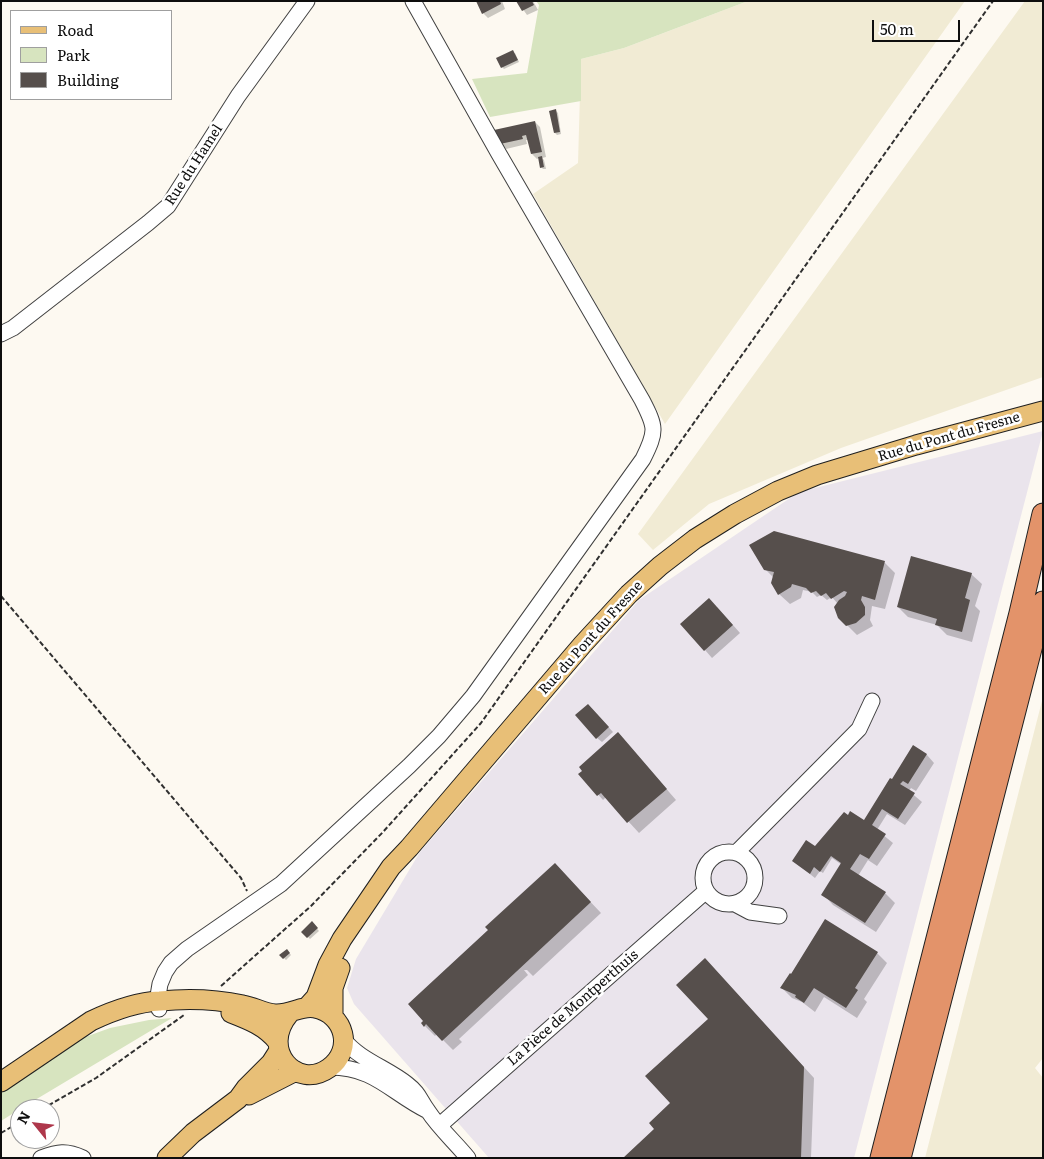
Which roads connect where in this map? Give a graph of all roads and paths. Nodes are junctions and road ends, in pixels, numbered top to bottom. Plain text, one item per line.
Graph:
1 (307, 1) edge
2 (414, 1) edge
3 (1, 334) edge
4 (1043, 411) edge
5 (1043, 514) edge
6 (1, 596) edge
7 (1043, 602) edge
8 (872, 700) dead end
9 (409, 848) junction
10 (736, 853) junction
11 (706, 891) junction
12 (254, 904) junction
13 (735, 904) junction
14 (779, 916) dead end
15 (158, 1005) junction
16 (307, 1007) junction
17 (289, 1014) junction
18 (333, 1016) junction
19 (175, 1021) dead end
20 (344, 1040) junction
21 (278, 1046) junction
22 (330, 1067) junction
23 (296, 1071) junction
24 (1, 1082) edge
25 (59, 1099) edge
26 (238, 1099) junction
27 (428, 1111) junction
28 (440, 1124) junction
29 (41, 1158) edge
30 (83, 1158) edge
31 (167, 1158) edge
32 (468, 1158) edge
33 (882, 1158) edge
34 (900, 1158) edge

1 - 3 street, Rue du Hamel
2 - 12 street
4 - 9 main road, Rue du Pont du Fresne
5 - 33 highway
6 - 12 path
7 - 34 highway
8 - 10 street
9 - 16 main road, Rue du Pont du Fresne
9 - 18 main road, Rue du Pont du Fresne
10 - 11 street
10 - 13 street
11 - 13 street
11 - 28 street, La Pièce de Montperthuis
12 - 15 street
13 - 14 street
15 - 17 main road
15 - 21 main road
15 - 24 main road
16 - 17 main road
16 - 18 main road
17 - 21 main road
18 - 20 main road
19 - 25 path
20 - 22 main road
20 - 27 street
21 - 23 main road
21 - 26 main road
22 - 23 main road
22 - 27 street
23 - 26 main road
26 - 31 main road
27 - 28 street
28 - 32 street
29 - 30 street

